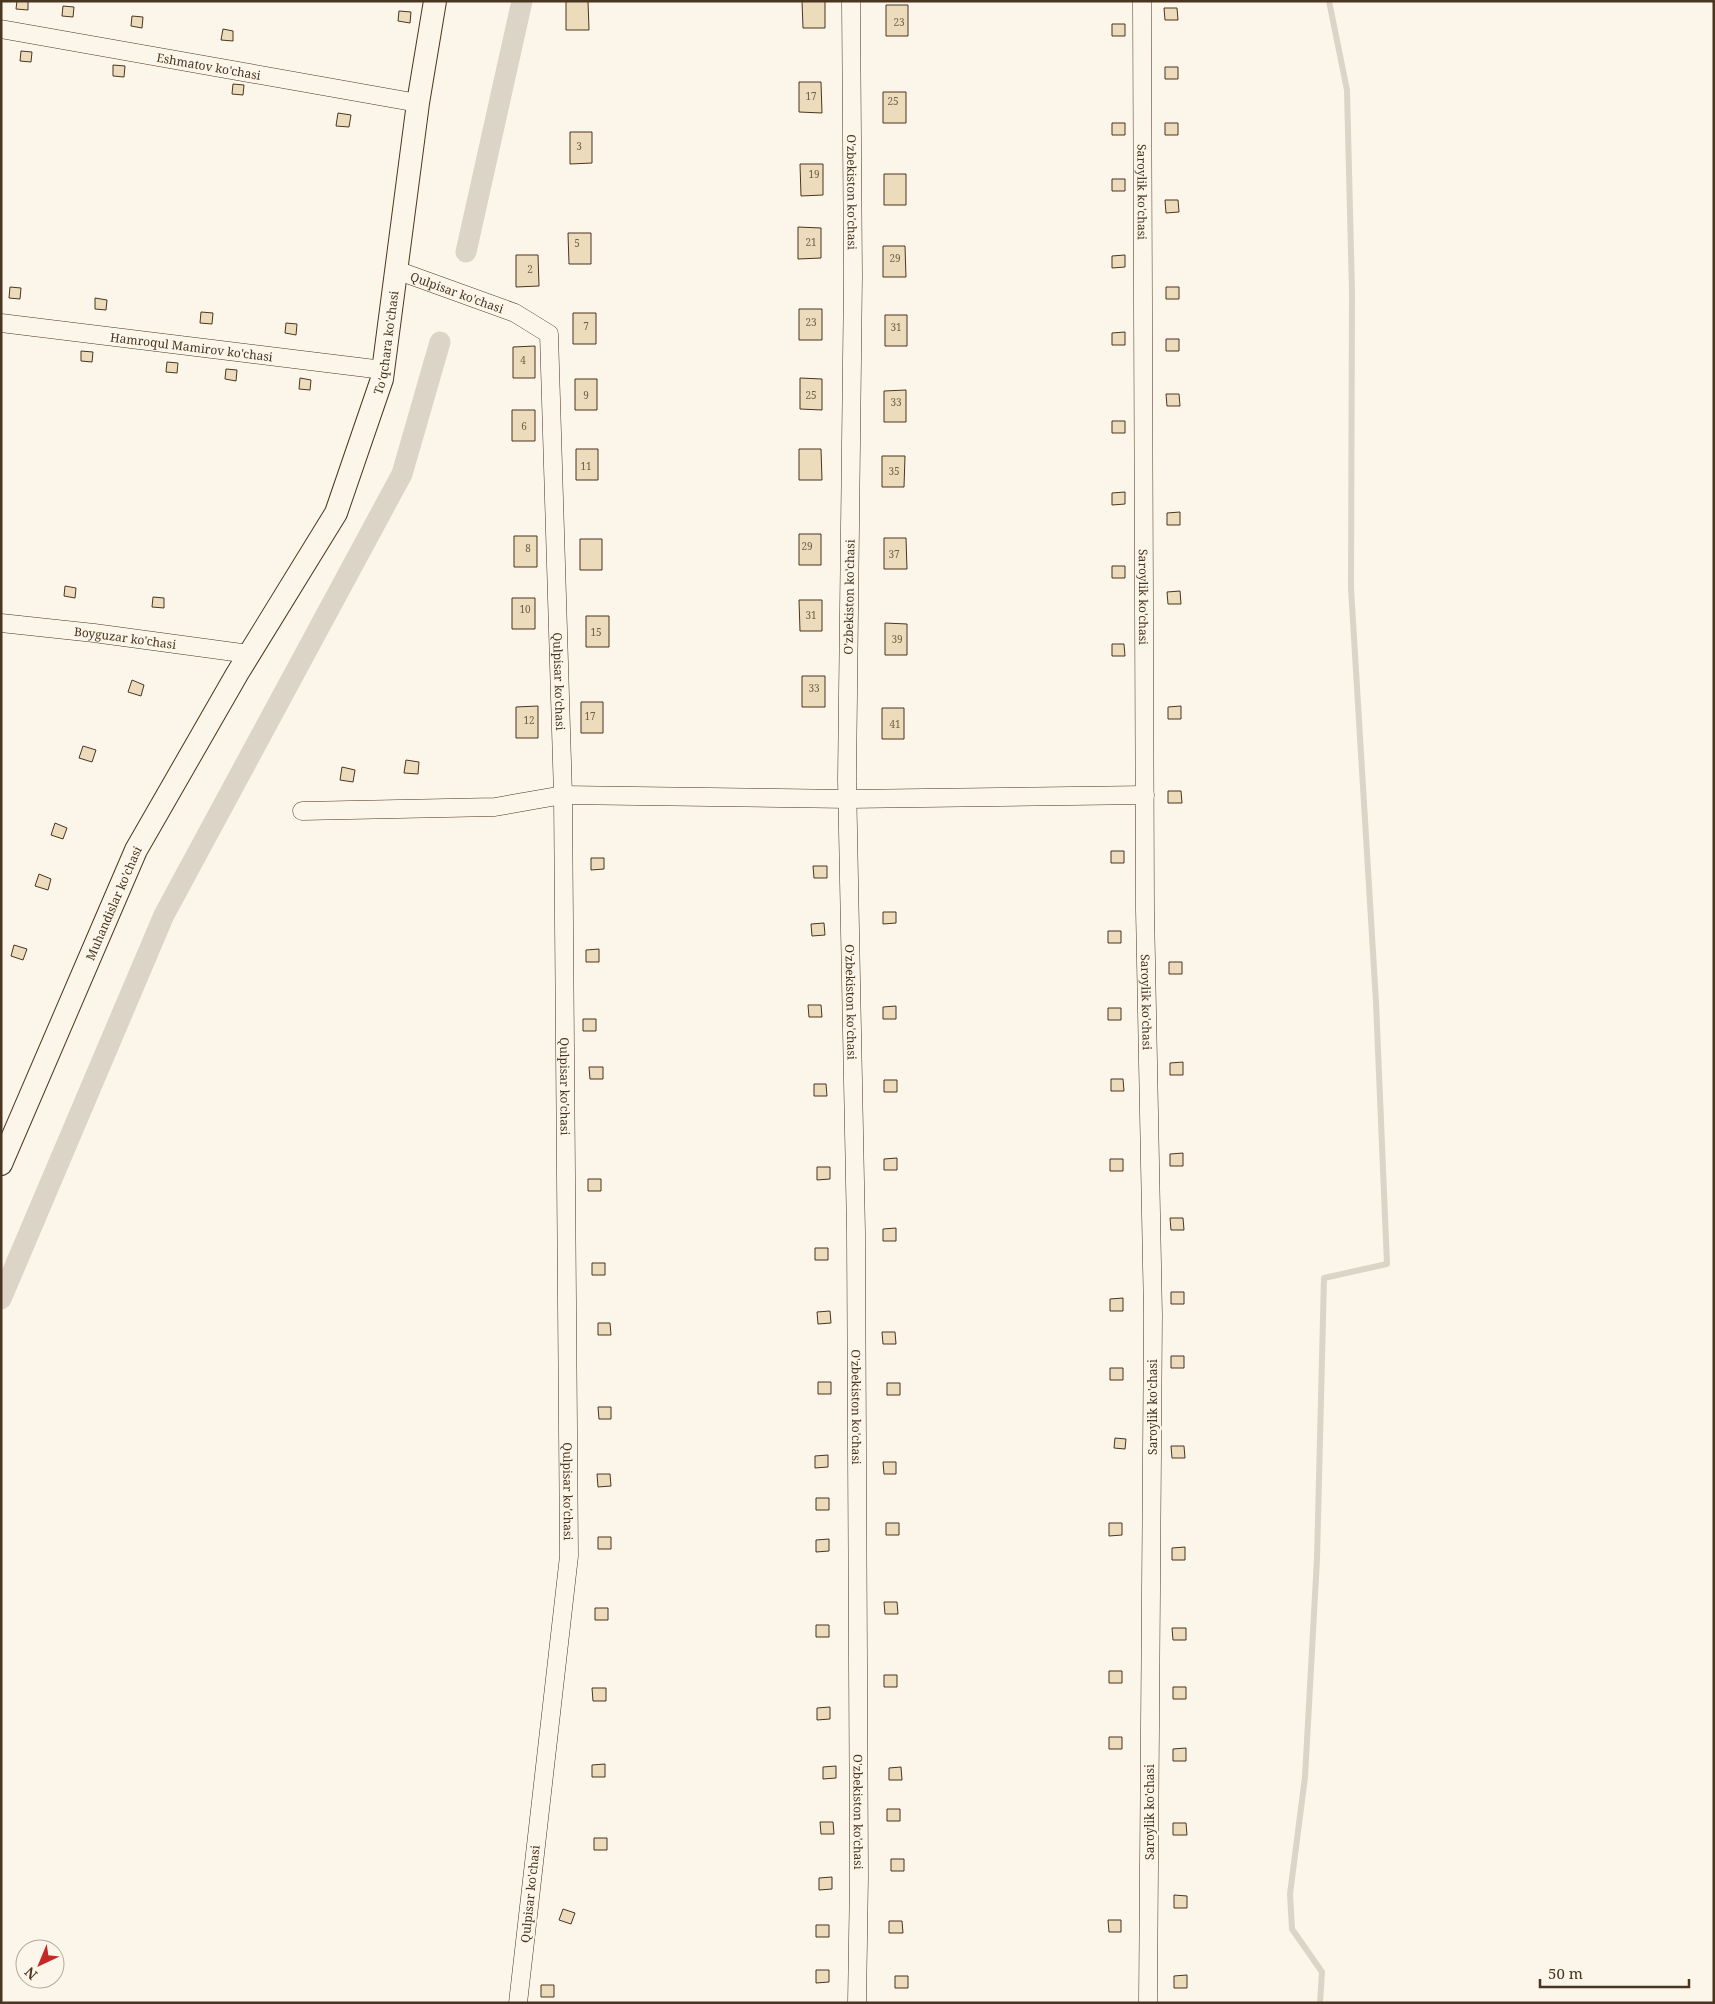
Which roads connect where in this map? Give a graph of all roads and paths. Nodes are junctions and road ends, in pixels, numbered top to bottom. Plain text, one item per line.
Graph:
1 (435, 1) edge
2 (851, 1) edge
3 (1142, 1) edge
4 (1, 29) edge
5 (418, 103) junction
6 (396, 270) junction
7 (1, 323) edge
8 (384, 370) junction
9 (1, 623) edge
10 (249, 654) junction
11 (563, 794) junction
12 (1145, 795) junction
13 (848, 799) junction
14 (302, 811) dead end
15 (1, 1164) edge
16 (518, 2003) edge
17 (857, 2003) edge
18 (1148, 2003) edge

1 - 5 street, To'qchara ko'chasi
2 - 13 street, O'zbekiston ko'chasi
3 - 12 street, Saroylik ko'chasi
4 - 5 street, Eshmatov ko'chasi
5 - 6 street, To'qchara ko'chasi
6 - 8 street, To'qchara ko'chasi
6 - 11 street, Qulpisar ko'chasi
7 - 8 street, Hamroqul Mamirov ko'chasi
8 - 10 street, To'qchara ko'chasi
9 - 10 street, Boyguzar ko'chasi
10 - 15 street, Muhandislar ko'chasi
11 - 13 street
11 - 14 street
11 - 16 street, Qulpisar ko'chasi
12 - 13 street
12 - 18 street, Saroylik ko'chasi
13 - 17 street, O'zbekiston ko'chasi

